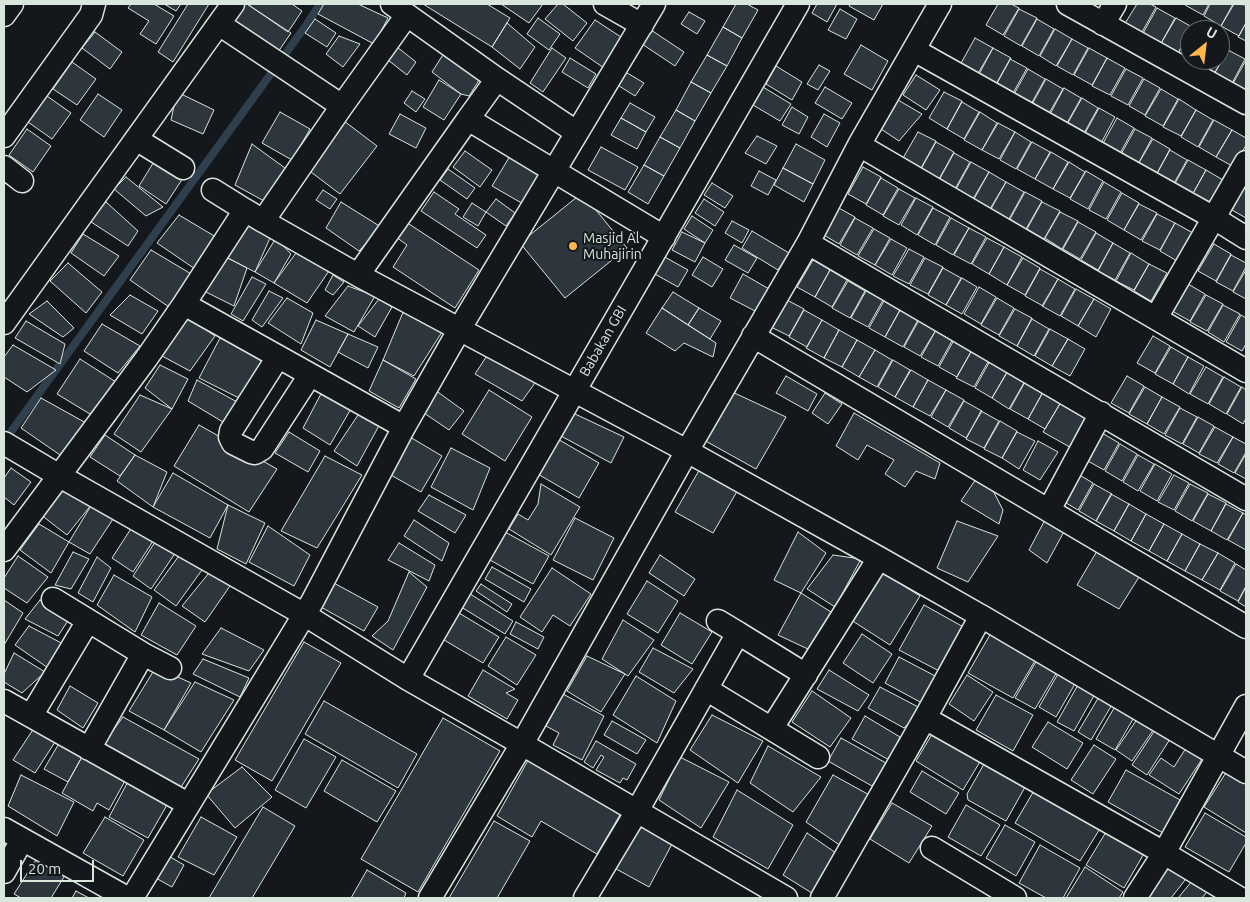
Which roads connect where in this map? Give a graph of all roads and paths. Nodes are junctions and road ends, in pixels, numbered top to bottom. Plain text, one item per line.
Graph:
1 (12, 4) edge
2 (94, 4) edge
3 (233, 4) edge
4 (605, 4) edge
5 (654, 4) edge
6 (798, 4) edge
7 (940, 4) edge
8 (1068, 4) edge
9 (1115, 4) edge
10 (400, 10) edge
11 (4, 15) edge
12 (219, 24) junction
13 (1103, 24) junction
14 (642, 25) junction
15 (914, 50) junction
16 (497, 79) junction
17 (1246, 103) edge
18 (342, 106) junction
19 (468, 119) junction
20 (576, 132) junction
21 (4, 136) edge
22 (136, 139) junction
23 (859, 145) junction
24 (1246, 162) edge
25 (4, 167) edge
26 (183, 168) dead end
27 (554, 171) junction
28 (22, 181) dead end
29 (213, 190) dead end
30 (254, 216) junction
31 (1214, 218) junction
32 (664, 237) junction
33 (1246, 238) edge
34 (808, 243) junction
35 (358, 275) junction
36 (184, 304) junction
37 (7, 312) edge
38 (1156, 318) junction
39 (460, 330) junction
40 (753, 336) junction
41 (278, 357) junction
42 (1246, 371) edge
43 (310, 375) junction
44 (574, 391) junction
45 (246, 409) junction
46 (1101, 413) junction
47 (277, 427) junction
48 (404, 427) junction
49 (7, 445) edge
50 (687, 451) junction
51 (58, 475) junction
52 (1246, 499) edge
53 (1049, 510) junction
54 (4, 550) edge
55 (879, 558) junction
56 (53, 599) dead end
57 (305, 615) junction
58 (981, 616) junction
59 (88, 621) junction
60 (718, 621) dead end
61 (1246, 628) edge
62 (738, 633) junction
63 (143, 654) junction
64 (170, 668) dead end
65 (806, 675) junction
66 (408, 679) junction
67 (706, 689) junction
68 (4, 701) edge
69 (1246, 706) edge
70 (31, 716) junction
71 (925, 718) junction
72 (772, 728) junction
73 (522, 744) junction
74 (89, 749) junction
75 (1218, 756) junction
76 (818, 757) dead end
77 (1246, 772) edge
78 (188, 804) junction
79 (637, 811) junction
80 (13, 834) edge
81 (932, 848) dead end
82 (1164, 853) junction
83 (4, 872) edge
84 (127, 898) edge
85 (132, 898) edge
86 (430, 898) edge
87 (585, 898) edge
88 (786, 898) edge
89 (822, 898) edge
90 (1015, 898) edge
91 (1135, 898) edge
92 (1239, 898) edge

1 - 11 street
2 - 21 street
3 - 12 street
4 - 14 street
5 - 14 street
6 - 32 street, Babakan GBI
7 - 15 street
8 - 13 street
9 - 13 street
10 - 16 street
10 - 18 street
12 - 18 street
12 - 22 street
13 - 17 street
14 - 20 street
15 - 23 street
15 - 31 street
16 - 19 street
16 - 20 street
18 - 30 street
19 - 27 street
19 - 35 street
20 - 27 street
22 - 26 street
22 - 37 street
23 - 34 street
23 - 38 street
24 - 31 street
25 - 28 street
27 - 32 street
27 - 39 street
29 - 30 street
30 - 35 street
30 - 36 street
31 - 33 street
31 - 38 street
32 - 44 street, Babakan GBI
34 - 40 street
34 - 46 street
35 - 39 street
36 - 41 street
36 - 51 street
38 - 42 street
39 - 44 street
39 - 48 street
40 - 50 street
40 - 53 street
41 - 43 street
41 - 45 street
43 - 47 street
43 - 48 street
44 - 50 street
44 - 66 street, Babakan GBI
45 - 47 street
45 - 47 street
46 - 52 street
46 - 53 street
48 - 57 street
49 - 51 street
50 - 55 street
50 - 73 street
51 - 54 street
51 - 57 street
53 - 61 street
55 - 58 street
55 - 65 street
56 - 59 street
57 - 66 street
57 - 78 street
58 - 71 street
58 - 75 street
59 - 63 street
59 - 70 street
60 - 62 street
62 - 65 street
62 - 67 street
63 - 64 street
63 - 74 street
65 - 72 street
66 - 73 street
67 - 72 street
67 - 79 street
68 - 70 street
69 - 75 street
70 - 74 street
71 - 82 street
71 - 89 street
72 - 76 street
73 - 79 street
73 - 86 street
74 - 78 street
75 - 77 street
75 - 82 street
78 - 85 street
79 - 87 street
79 - 88 street
80 - 83 street
80 - 84 street
81 - 90 street
82 - 91 street
82 - 92 street

